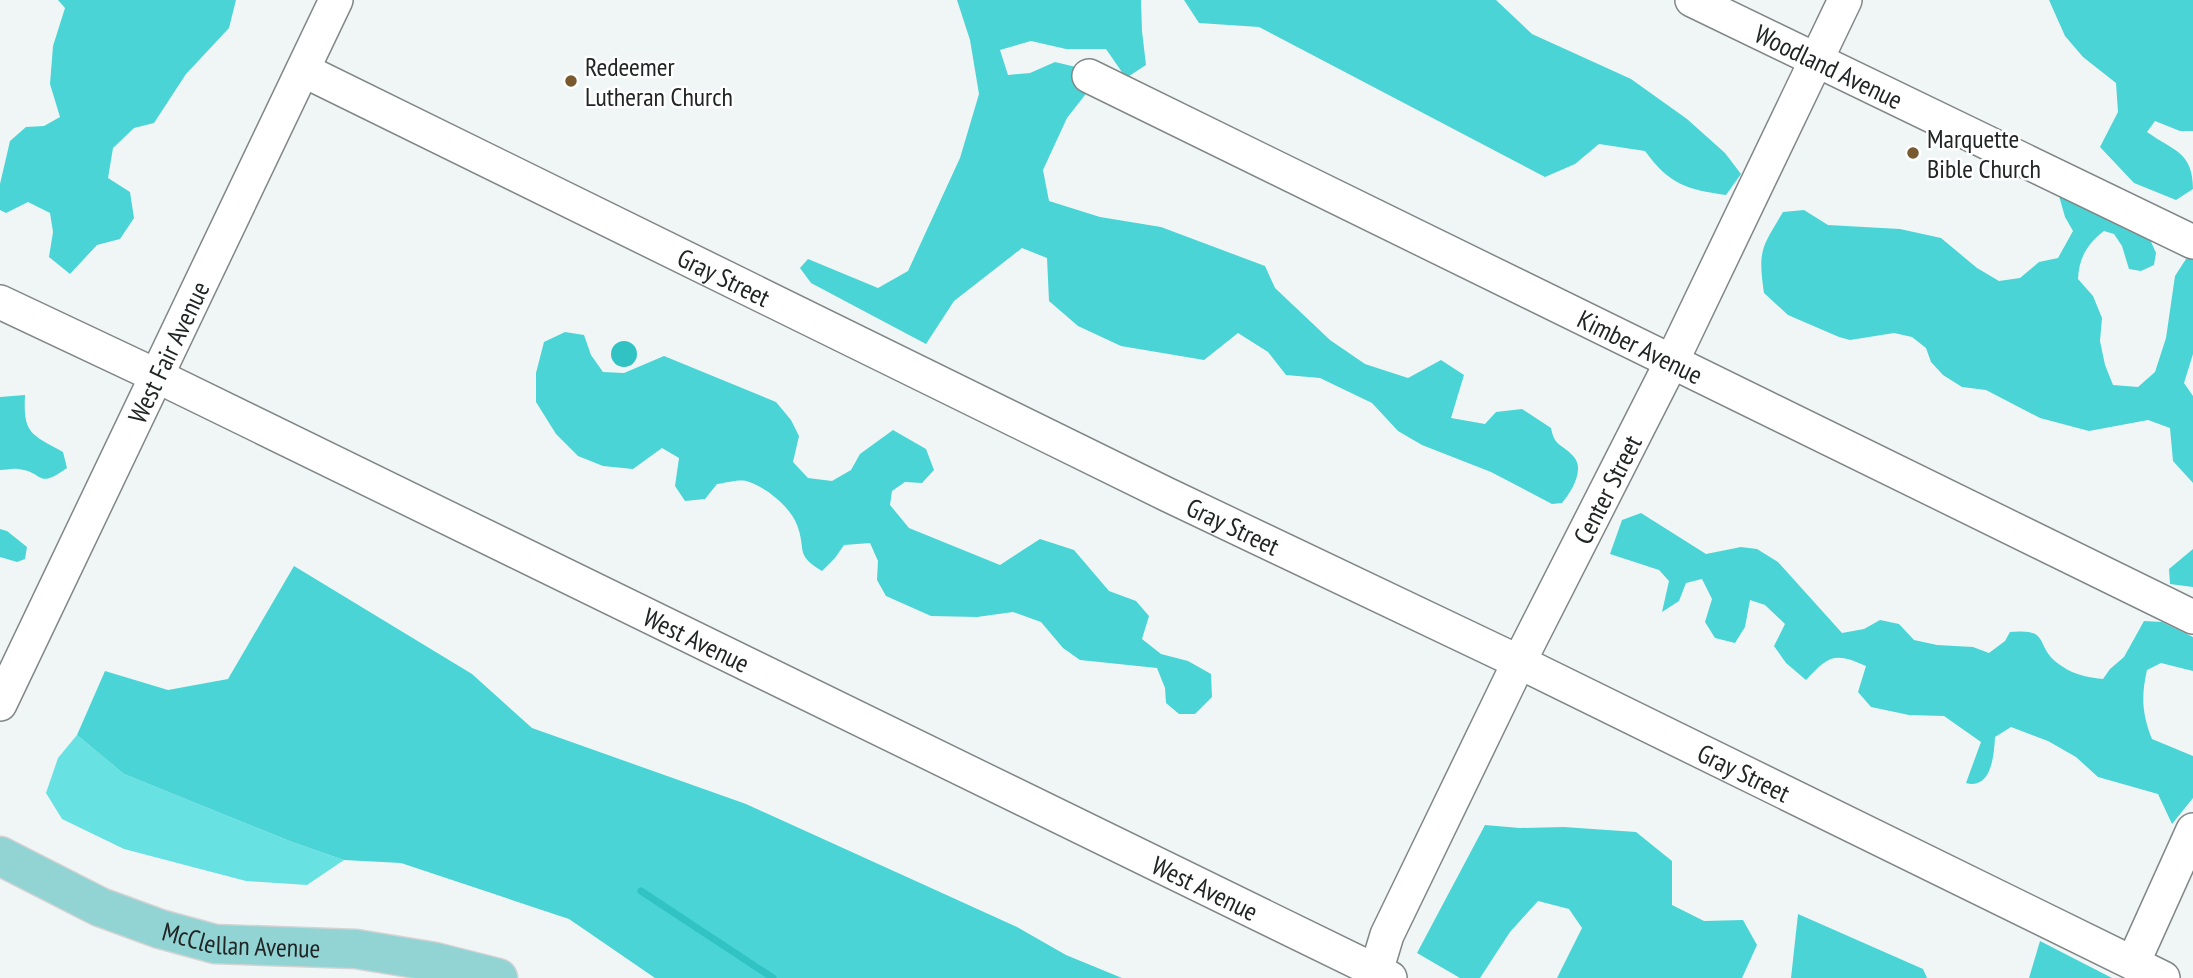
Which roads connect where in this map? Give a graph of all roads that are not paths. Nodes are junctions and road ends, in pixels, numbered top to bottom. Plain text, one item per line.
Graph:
1 (337, 0) edge
2 (1692, 0) edge
3 (1845, 0) edge
4 (1817, 62) junction
5 (303, 70) junction
6 (1088, 76) dead end
7 (2193, 242) edge
8 (0, 302) edge
9 (1671, 363) junction
10 (157, 376) junction
11 (2193, 617) edge
12 (1519, 662) junction
13 (0, 704) edge
14 (2193, 830) edge
15 (0, 856) edge
16 (2133, 963) junction
17 (1380, 976) edge
18 (498, 978) edge
19 (2163, 978) edge

1 - 5 street, West Fair Avenue
2 - 4 street, Woodland Avenue
3 - 4 street, Center Street
4 - 7 street, Woodland Avenue
4 - 9 street, Center Street
5 - 10 street, West Fair Avenue
5 - 12 street, Gray Street
6 - 9 street, Kimber Avenue
8 - 10 street, West Avenue
9 - 11 street, Kimber Avenue
9 - 12 street, Center Street
10 - 13 street, West Fair Avenue
10 - 17 street, West Avenue
12 - 16 street, Gray Street
12 - 17 street, Center Street
14 - 16 street
15 - 18 main road, McClellan Avenue
16 - 19 street, Gray Street

